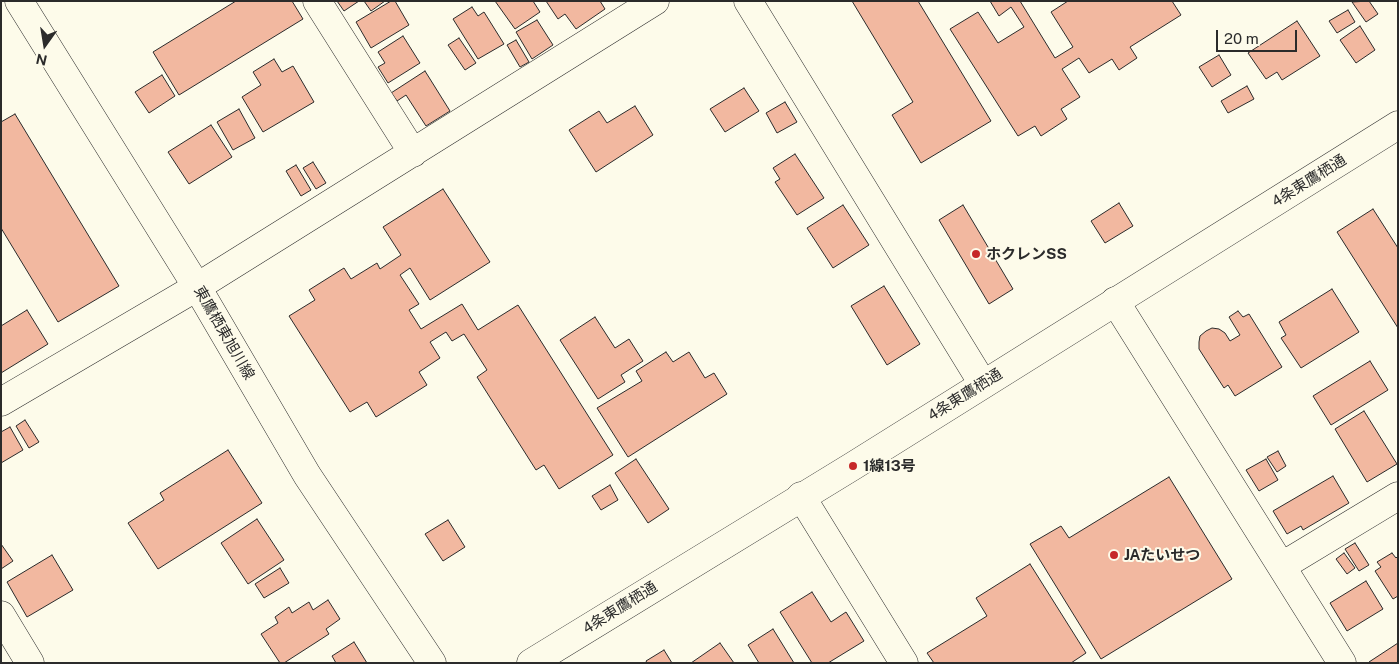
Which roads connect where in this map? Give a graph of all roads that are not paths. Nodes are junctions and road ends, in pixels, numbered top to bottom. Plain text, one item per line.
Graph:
1 (19, 1) edge
2 (317, 1) edge
3 (655, 1) edge
4 (748, 1) edge
5 (1398, 125) edge
6 (412, 153) junction
7 (197, 287) junction
8 (1115, 301) junction
9 (983, 384) junction
10 (1, 402) edge
11 (801, 496) junction
12 (1398, 496) edge
13 (1282, 566) junction
14 (1, 616) edge
15 (30, 663) edge
16 (432, 663) edge
17 (531, 663) edge
18 (904, 663) edge
19 (1342, 663) edge

1 - 7 main road, 東鷹栖東旭川線
2 - 6 main road
3 - 6 main road
4 - 9 main road
5 - 8 main road, 4条東鷹栖通
6 - 7 main road
7 - 10 main road
7 - 16 main road, 東鷹栖東旭川線
8 - 9 main road, 4条東鷹栖通
8 - 13 main road
9 - 11 main road, 4条東鷹栖通
11 - 17 main road, 4条東鷹栖通
11 - 18 main road
12 - 13 main road
13 - 19 main road
14 - 15 main road

